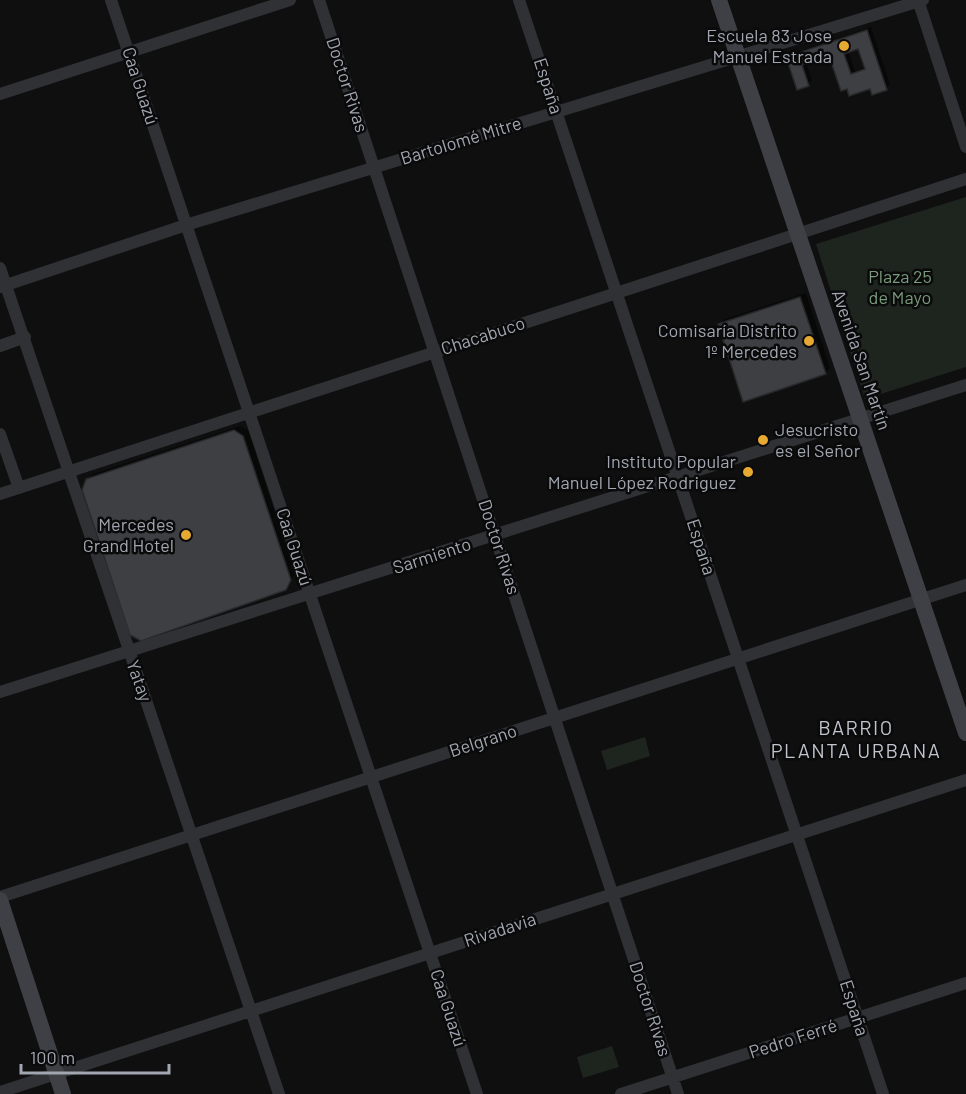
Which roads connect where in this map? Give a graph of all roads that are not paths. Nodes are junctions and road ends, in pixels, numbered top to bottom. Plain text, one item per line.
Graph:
1 (111, 0) edge
2 (290, 0) edge
3 (319, 0) edge
4 (519, 0) edge
5 (719, 0) edge
6 (920, 0) edge
7 (129, 52) junction
8 (738, 56) junction
9 (0, 94) edge
10 (557, 112) junction
11 (966, 147) edge
12 (374, 167) junction
13 (966, 179) edge
14 (186, 225) junction
15 (798, 234) junction
16 (0, 268) edge
17 (3, 286) edge
18 (617, 293) junction
19 (26, 337) junction
20 (0, 346) edge
21 (435, 352) junction
22 (966, 385) edge
23 (249, 412) junction
24 (860, 419) junction
25 (0, 434) edge
26 (68, 473) junction
27 (678, 477) junction
28 (19, 488) junction
29 (0, 494) edge
30 (495, 536) junction
31 (966, 585) edge
32 (310, 595) junction
33 (921, 600) junction
34 (128, 652) junction
35 (738, 659) junction
36 (0, 692) edge
37 (555, 718) junction
38 (966, 733) edge
39 (371, 777) junction
40 (966, 780) edge
41 (797, 834) junction
42 (194, 835) junction
43 (612, 894) junction
44 (0, 898) edge
45 (430, 953) junction
46 (966, 983) edge
47 (252, 1011) junction
48 (858, 1018) junction
49 (56, 1074) junction
50 (673, 1077) junction
51 (0, 1092) edge
52 (63, 1094) edge
53 (279, 1094) edge
54 (477, 1094) edge
55 (621, 1094) edge
56 (678, 1094) edge
57 (883, 1094) edge

1 - 7 street, Caa Guazú
2 - 7 street
3 - 12 street, Doctor Rivas
4 - 10 street, España
5 - 8 street, Avenida San Martín
6 - 8 street, Bartolomé Mitre
6 - 11 street
7 - 9 street
7 - 14 street, Caa Guazú
8 - 10 street, Bartolomé Mitre
8 - 15 street, Avenida San Martín
10 - 12 street, Bartolomé Mitre
10 - 18 street, España
12 - 14 street, Bartolomé Mitre
12 - 21 street, Doctor Rivas
13 - 15 street, Chacabuco
14 - 17 street, Bartolomé Mitre
14 - 23 street, Caa Guazú
15 - 18 street, Chacabuco
15 - 24 street, Avenida San Martín
16 - 17 street, Yatay
17 - 19 street, Yatay
18 - 21 street, Chacabuco
18 - 27 street, España
19 - 20 street
19 - 26 street, Yatay
21 - 23 street, Chacabuco
21 - 30 street, Doctor Rivas
22 - 24 street, Sarmiento
23 - 26 street, Chacabuco
23 - 32 street, Caa Guazú
24 - 27 street, Sarmiento
24 - 33 street, Avenida San Martín
25 - 28 street
26 - 28 street, Chacabuco
26 - 34 street, Yatay
27 - 30 street, Sarmiento
27 - 35 street, España
28 - 29 street, Chacabuco
30 - 32 street, Sarmiento
30 - 37 street, Doctor Rivas
31 - 33 street, Belgrano
32 - 34 street, Sarmiento
32 - 39 street, Caa Guazú
33 - 35 street, Belgrano
33 - 38 street, Avenida San Martín
34 - 36 street, Sarmiento
34 - 42 street, Yatay
35 - 37 street, Belgrano
35 - 41 street, España
37 - 39 street, Belgrano
37 - 43 street, Doctor Rivas
39 - 42 street, Belgrano
39 - 45 street, Caa Guazú
40 - 41 street, Rivadavia
41 - 43 street, Rivadavia
41 - 48 street, España
42 - 44 street, Belgrano
42 - 47 street, Yatay
43 - 45 street, Rivadavia
43 - 50 street, Doctor Rivas
44 - 49 street
45 - 47 street, Rivadavia
45 - 54 street, Caa Guazú
46 - 48 street, Pedro Ferré
47 - 49 street, Rivadavia
47 - 53 street, Yatay
48 - 50 street, Pedro Ferré
48 - 57 street, España
49 - 51 street, Rivadavia
49 - 52 street
50 - 55 street, Pedro Ferré
50 - 56 street, Doctor Rivas

